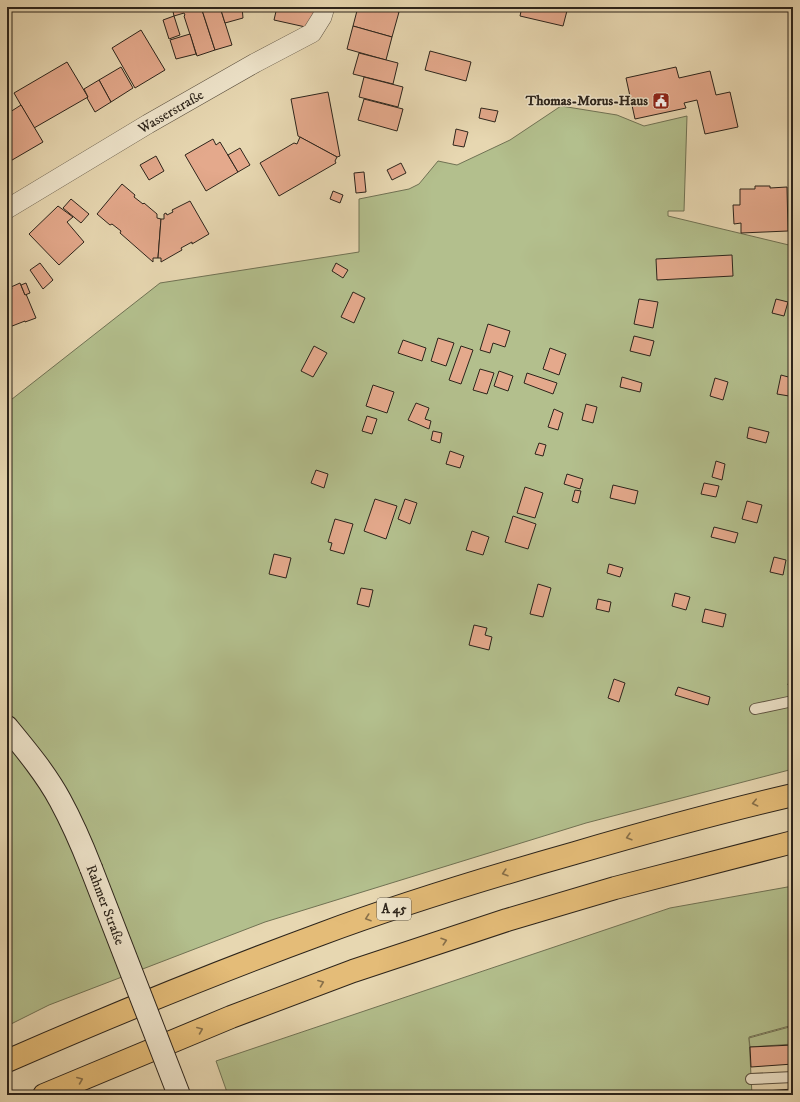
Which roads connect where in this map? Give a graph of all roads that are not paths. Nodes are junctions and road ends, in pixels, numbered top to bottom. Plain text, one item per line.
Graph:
1 (325, 7) edge
2 (7, 209) edge
3 (793, 701) edge
4 (755, 709) dead end
5 (7, 727) edge
6 (793, 795) edge
7 (793, 842) edge
8 (7, 1061) edge
9 (793, 1077) edge
10 (752, 1079) dead end
11 (44, 1095) edge
12 (178, 1095) edge

1 - 2 street, Wasserstraße
3 - 4 lane
5 - 12 main road, Rahmer Straße, bridge
6 -> 8 highway, A 45
11 -> 7 highway
9 - 10 lane

